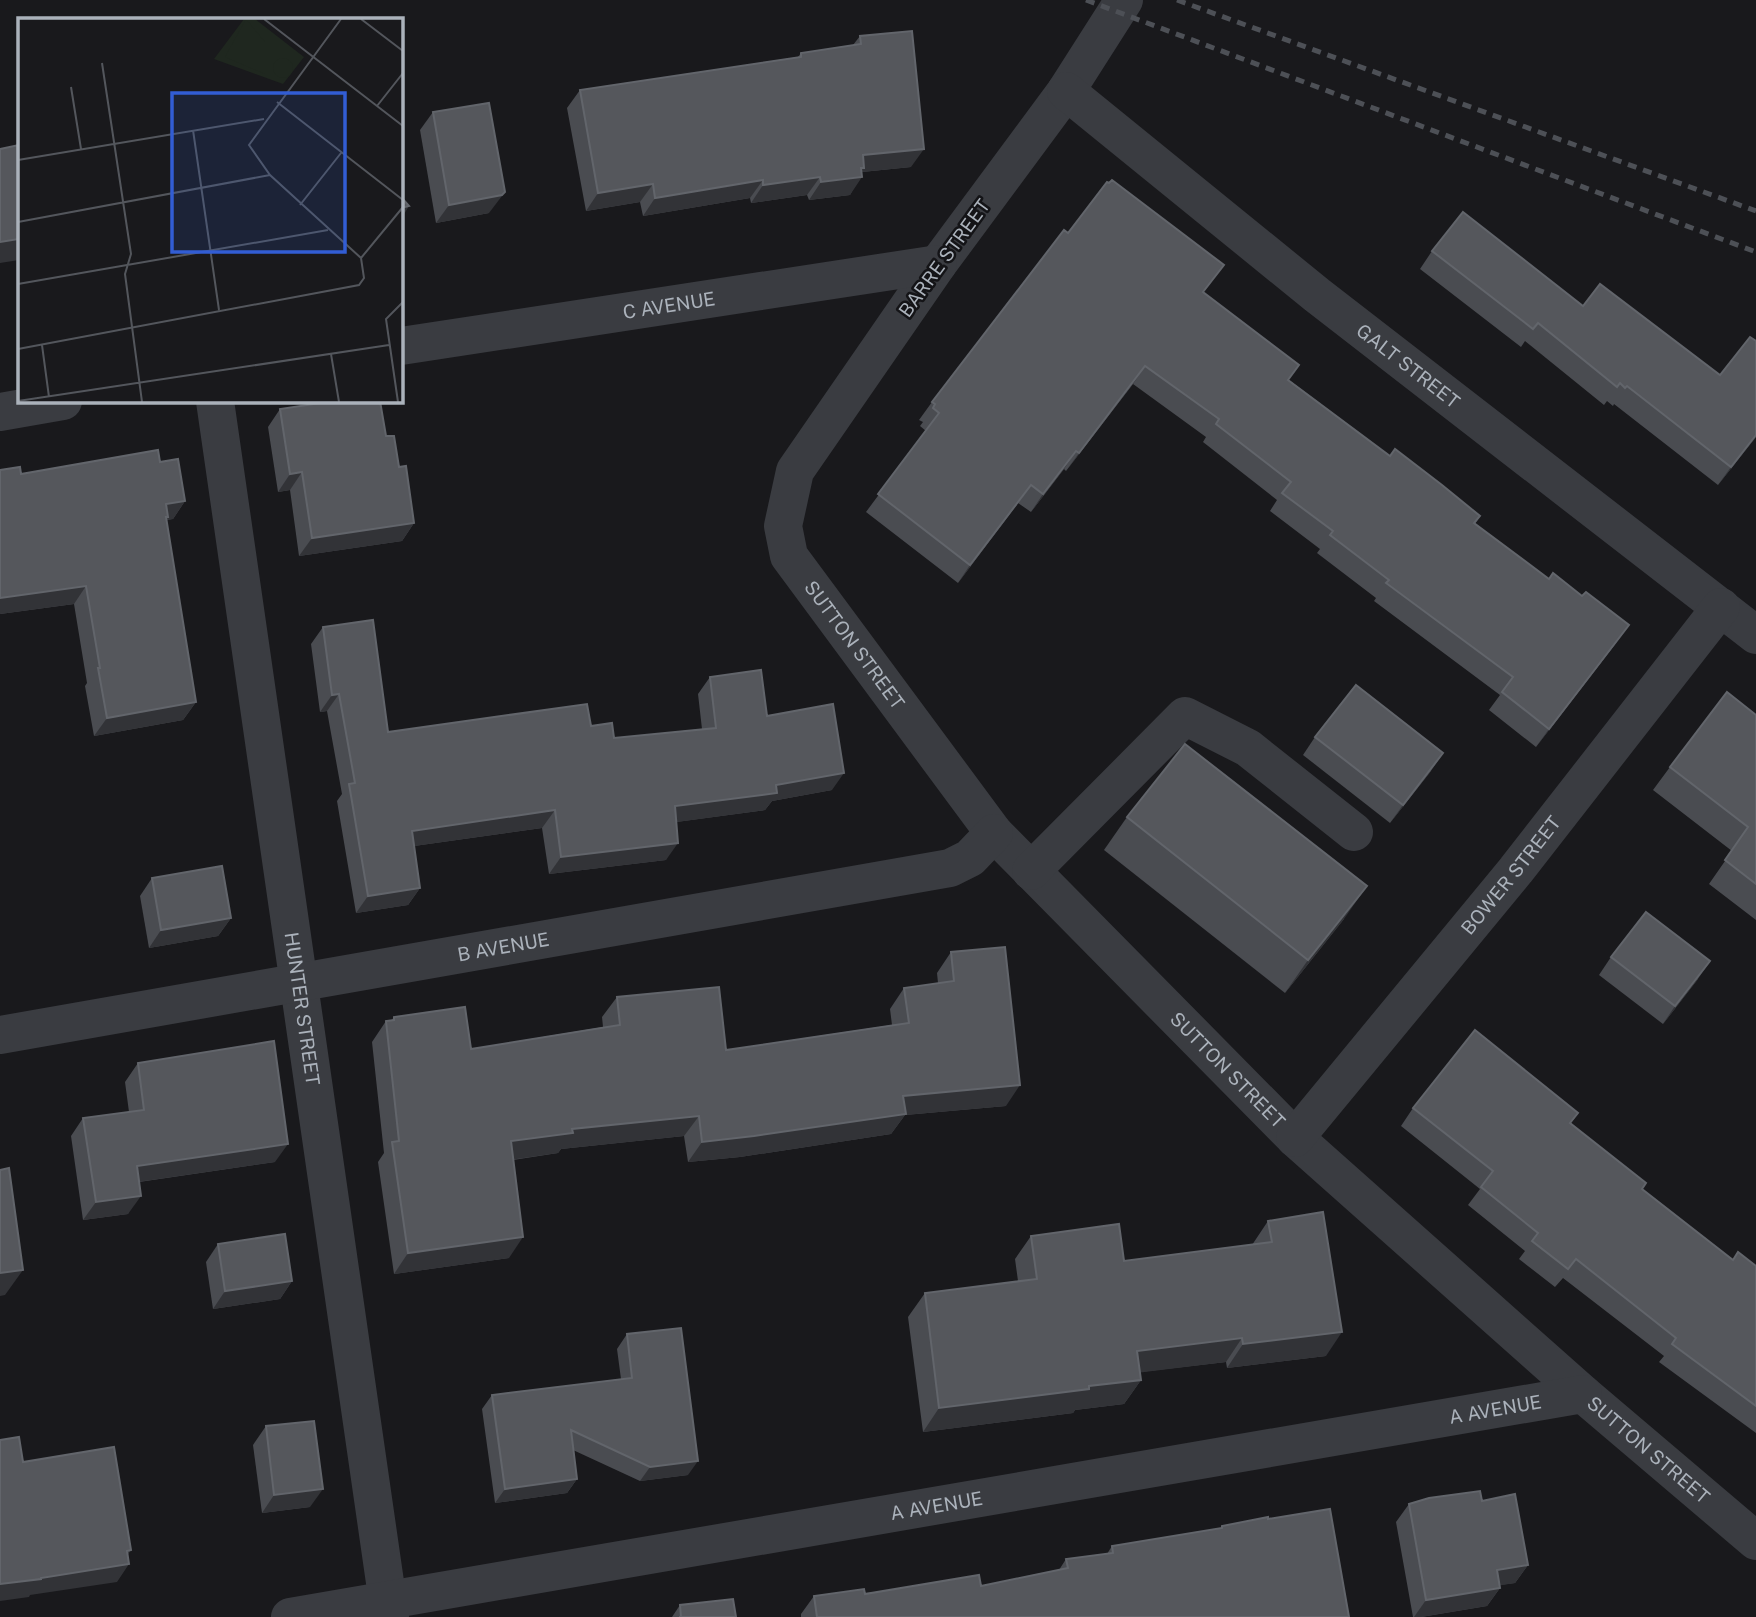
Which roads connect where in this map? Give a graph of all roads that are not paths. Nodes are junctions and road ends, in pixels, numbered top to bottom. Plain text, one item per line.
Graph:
1 (1124, 0) edge
2 (1066, 91) junction
3 (938, 264) junction
4 (402, 346) edge
5 (57, 402) edge
6 (215, 402) edge
7 (0, 412) edge
8 (783, 526) joint
9 (1721, 607) junction
10 (1756, 635) edge
11 (1354, 832) dead end
12 (994, 834) junction
13 (1031, 871) junction
14 (299, 983) junction
15 (0, 1035) edge
16 (1295, 1138) junction
17 (1583, 1394) junction
18 (1756, 1541) edge
19 (389, 1609) edge
20 (290, 1617) edge

1 - 2 street, BARRE STREET
2 - 3 street, BARRE STREET
2 - 9 street, GALT STREET
3 - 4 street, C AVENUE
3 - 8 street, BARRE STREET
5 - 7 street
6 - 14 street, HUNTER STREET
8 - 12 street, SUTTON STREET
9 - 10 street, GALT STREET
9 - 16 street, BOWER STREET
11 - 13 street
12 - 13 street, SUTTON STREET
12 - 14 street, B AVENUE
13 - 16 street, SUTTON STREET
14 - 15 street, B AVENUE
14 - 19 street, HUNTER STREET
16 - 17 street, SUTTON STREET
17 - 18 street, SUTTON STREET
17 - 19 street, A AVENUE
19 - 20 street, A AVENUE

